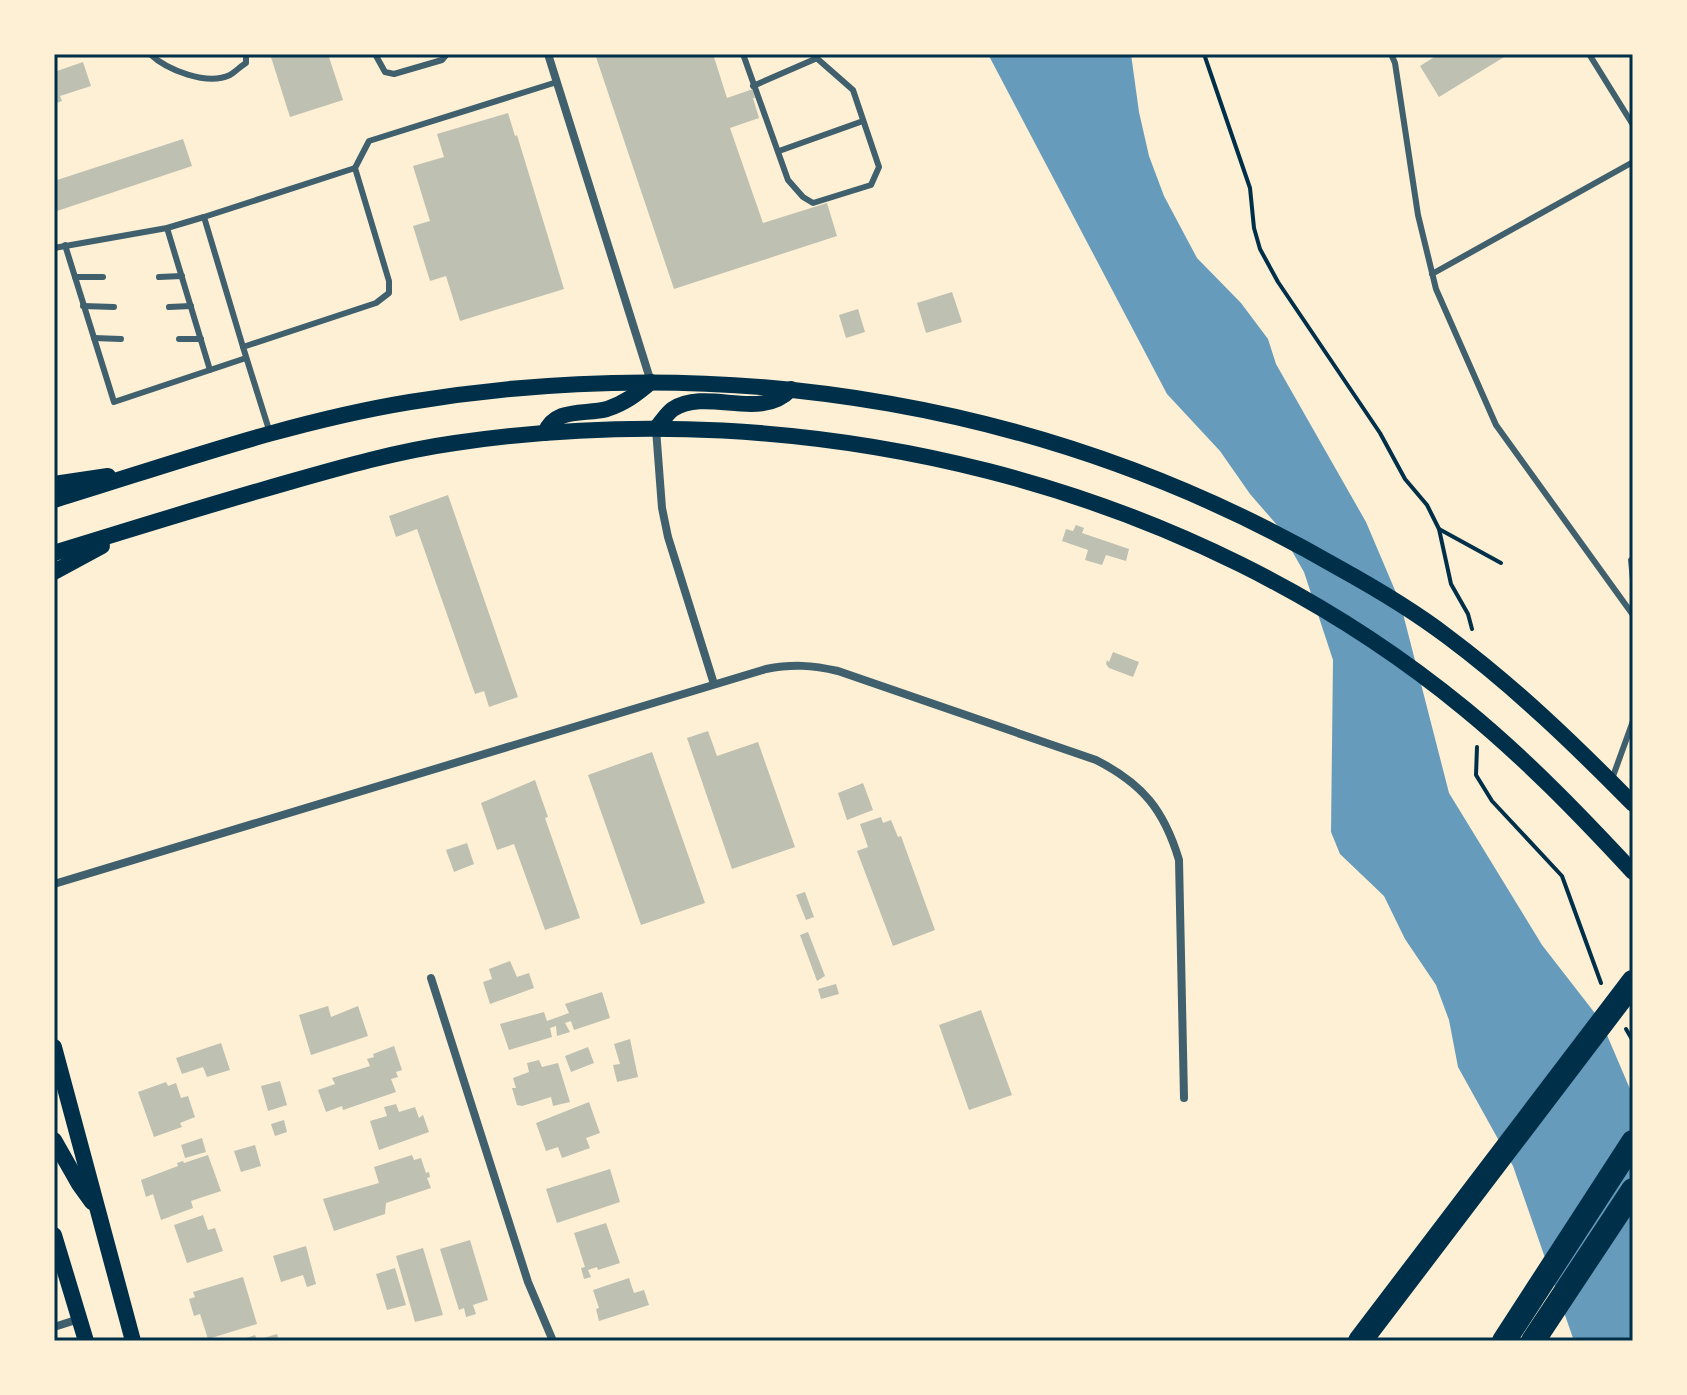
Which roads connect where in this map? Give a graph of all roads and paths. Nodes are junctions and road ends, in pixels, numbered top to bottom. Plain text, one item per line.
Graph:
1 (150, 54) edge
2 (246, 54) edge
3 (375, 54) edge
4 (447, 54) edge
5 (548, 54) edge
6 (743, 54) edge
7 (1204, 54) edge
8 (1391, 54) edge
9 (1589, 54) edge
10 (814, 57) edge
11 (557, 82) junction
12 (753, 86) junction
13 (863, 121) junction
14 (1633, 125) edge
15 (779, 151) junction
16 (1633, 162) edge
17 (355, 168) junction
18 (204, 217) junction
19 (167, 228) junction
20 (65, 245) junction
21 (54, 248) edge
22 (1432, 274) junction
23 (182, 276) junction
24 (75, 277) junction
25 (103, 277) dead end
26 (159, 277) dead end
27 (83, 306) junction
28 (191, 306) junction
29 (114, 307) dead end
30 (169, 307) dead end
31 (94, 338) junction
32 (121, 339) dead end
33 (179, 339) dead end
34 (201, 339) junction
35 (243, 347) junction
36 (246, 358) junction
37 (210, 370) junction
38 (651, 382) junction
39 (791, 389) junction
40 (656, 428) junction
41 (270, 433) junction
42 (545, 433) junction
43 (157, 468) junction
44 (54, 484) edge
45 (54, 500) edge
46 (139, 527) junction
47 (1439, 529) junction
48 (54, 553) edge
49 (1633, 558) edge
50 (1501, 563) dead end
51 (54, 572) edge
52 (1633, 580) edge
53 (1633, 615) edge
54 (1475, 640) dead end
55 (714, 684) junction
56 (1633, 694) edge
57 (1633, 701) edge
58 (1633, 721) edge
59 (1478, 738) dead end
60 (1611, 782) junction
61 (1633, 804) edge
62 (1633, 872) edge
63 (54, 884) edge
64 (431, 978) dead end
65 (1633, 982) edge
66 (1603, 986) dead end
67 (1620, 1020) dead end
68 (1633, 1041) edge
69 (54, 1047) edge
70 (1184, 1098) dead end
71 (54, 1140) edge
72 (1633, 1142) edge
73 (1633, 1190) edge
74 (97, 1209) junction
75 (54, 1235) edge
76 (79, 1319) junction
77 (54, 1327) edge
78 (86, 1341) edge
79 (133, 1341) edge
80 (552, 1341) edge
81 (1360, 1341) edge
82 (1504, 1341) edge
83 (1533, 1341) edge

1 - 2 lane
3 - 4 lane
5 - 11 street
6 - 12 lane
7 - 47 path
8 - 22 lane
9 - 14 lane
10 - 12 lane
10 - 13 lane
11 - 17 lane
11 - 38 street
12 - 15 lane
13 - 15 lane
13 - 15 lane
16 - 22 lane
17 - 18 lane
17 - 35 lane
18 - 19 lane
18 - 35 lane
19 - 20 lane
19 - 23 lane
20 - 21 lane
20 - 24 lane
22 - 53 lane
23 - 26 lane
23 - 28 lane
24 - 25 lane
24 - 27 lane
27 - 29 lane
27 - 31 lane
28 - 30 lane
28 - 34 lane
31 - 32 lane
31 - 37 lane
33 - 34 lane
34 - 37 lane
35 - 36 lane
36 - 37 lane
36 - 41 lane
38 - 39 main road
38 - 41 main road
38 - 42 main road
39 - 40 main road
39 - 60 main road
40 - 42 main road
40 - 55 street
40 - 62 main road
41 - 43 main road
42 - 46 main road
43 - 44 main road
43 - 45 main road
46 - 48 main road
46 - 51 main road
47 - 50 path
47 - 54 path
49 - 52 lane
55 - 63 street
55 - 70 street
56 - 57 lane
58 - 60 lane
59 - 66 path
60 - 61 main road
64 - 80 street
65 - 81 highway
67 - 68 path
69 - 74 main road
71 - 74 main road
72 - 82 highway
73 - 83 highway
74 - 79 main road
75 - 76 main road
76 - 77 street
76 - 78 main road

